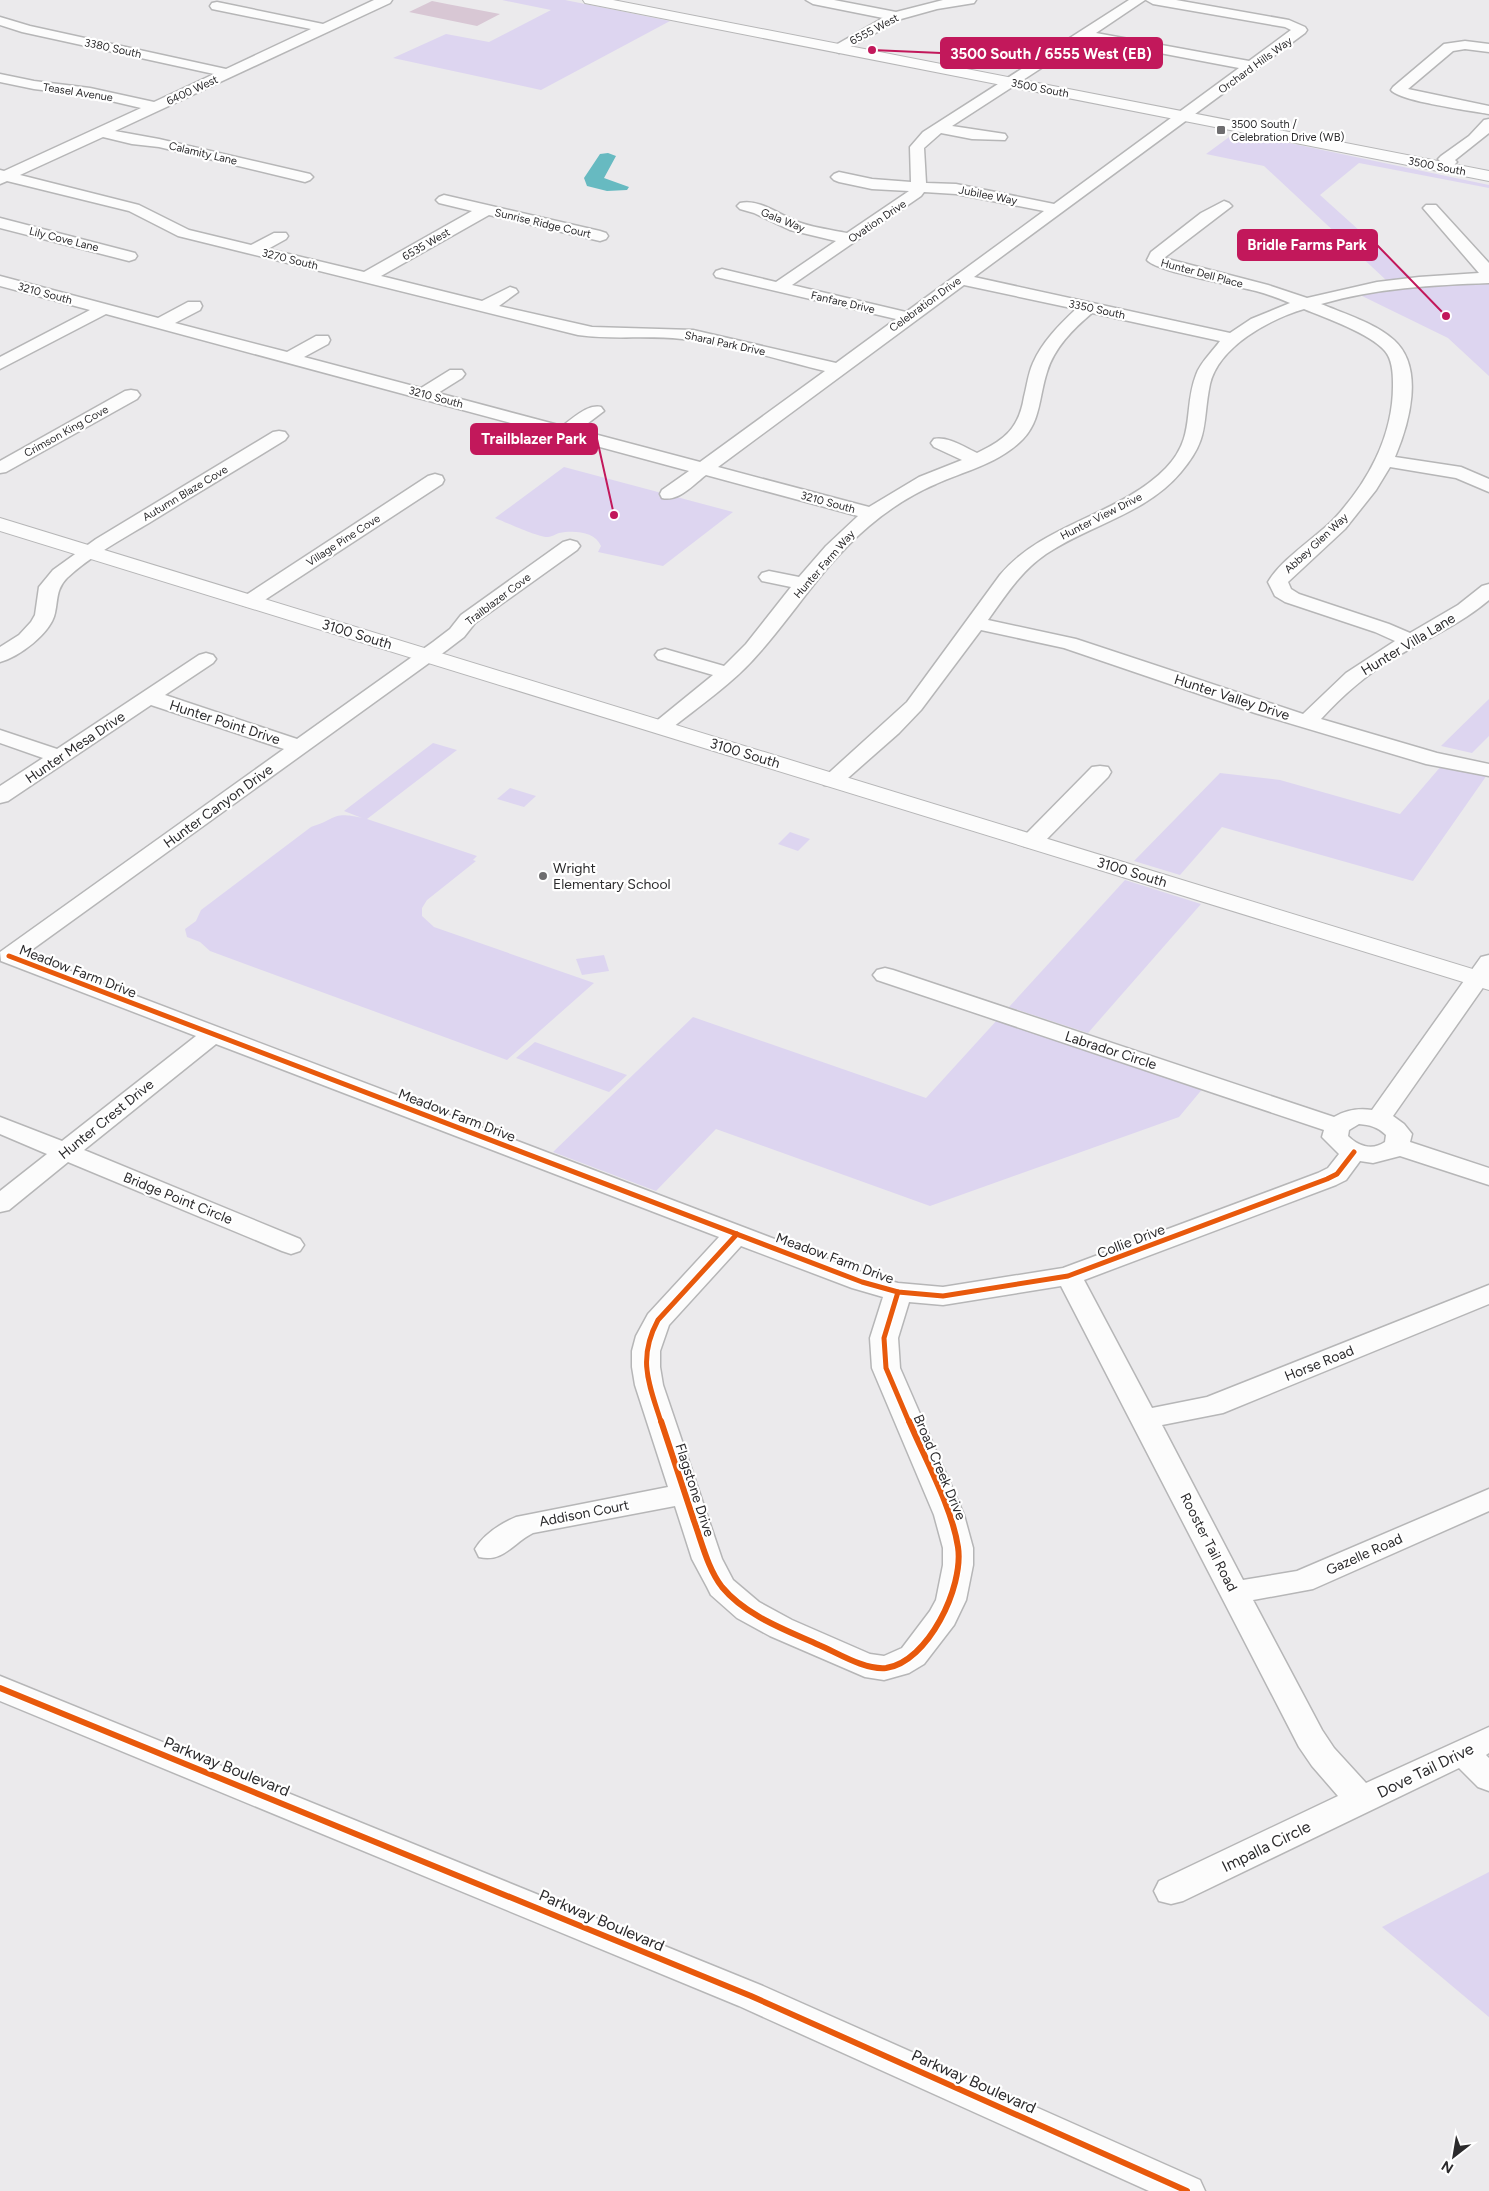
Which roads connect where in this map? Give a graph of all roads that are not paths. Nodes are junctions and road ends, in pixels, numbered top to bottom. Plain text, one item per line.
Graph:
1 (385, 0) edge
2 (590, 0) edge
3 (813, 0) edge
4 (969, 0) edge
5 (1138, 0) edge
6 (1153, 0) edge
7 (217, 6) dead end
8 (896, 16) junction
9 (0, 21) edge
10 (325, 28) junction
11 (1084, 35) junction
12 (1489, 48) edge
13 (839, 49) junction
14 (1252, 66) junction
15 (227, 74) junction
16 (0, 78) edge
17 (1011, 83) junction
18 (156, 107) junction
19 (1489, 110) edge
20 (1184, 116) junction
21 (1489, 123) edge
22 (939, 128) junction
23 (101, 132) junction
24 (1000, 137) dead end
25 (1446, 165) junction
26 (1489, 176) edge
27 (2, 177) edge
28 (305, 177) dead end
29 (839, 177) dead end
30 (919, 186) junction
31 (444, 200) dead end
32 (745, 206) dead end
33 (1224, 206) dead end
34 (1431, 208) dead end
35 (1056, 209) junction
36 (486, 210) junction
37 (0, 223) edge
38 (280, 236) dead end
39 (600, 236) dead end
40 (850, 239) junction
41 (254, 250) junction
42 (129, 256) dead end
43 (722, 274) dead end
44 (1489, 277) edge
45 (366, 278) junction
46 (961, 278) junction
47 (0, 281) edge
48 (779, 287) junction
49 (510, 292) dead end
50 (1304, 304) junction
51 (194, 306) dead end
52 (484, 307) junction
53 (1089, 307) junction
54 (104, 309) junction
55 (908, 317) junction
56 (160, 324) junction
57 (578, 330) joint
58 (701, 336) junction
59 (322, 340) dead end
60 (1233, 340) junction
61 (684, 353) dead end
62 (289, 358) junction
63 (1, 362) edge
64 (840, 369) junction
65 (456, 374) dead end
66 (424, 394) junction
67 (131, 395) dead end
68 (595, 411) dead end
69 (565, 432) junction
70 (279, 436) dead end
71 (940, 443) dead end
72 (977, 460) junction
73 (1384, 461) junction
74 (0, 468) edge
75 (704, 468) junction
76 (435, 480) dead end
77 (1489, 486) edge
78 (669, 494) dead end
79 (873, 514) junction
80 (0, 524) edge
81 (570, 546) dead end
82 (91, 552) junction
83 (769, 577) dead end
84 (805, 584) junction
85 (1489, 590) edge
86 (250, 601) junction
87 (976, 622) junction
88 (1411, 641) junction
89 (428, 655) junction
90 (664, 655) dead end
91 (0, 656) edge
92 (206, 659) dead end
93 (727, 673) junction
94 (149, 697) junction
95 (1307, 722) junction
96 (661, 727) junction
97 (0, 736) edge
98 (300, 747) junction
99 (60, 757) junction
100 (1486, 763) edge
101 (1100, 772) dead end
102 (832, 780) junction
103 (0, 796) edge
104 (1032, 841) junction
105 (9, 956) joint
106 (1485, 974) edge
107 (885, 975) dead end
108 (213, 1034) junction
109 (1378, 1119) junction
110 (0, 1125) edge
111 (1337, 1126) junction
112 (1397, 1146) junction
113 (65, 1152) junction
114 (1354, 1152) junction
115 (1489, 1177) edge
116 (0, 1204) edge
117 (737, 1234) junction
118 (291, 1245) dead end
119 (1068, 1276) junction
120 (898, 1292) junction
121 (1489, 1294) edge
122 (1144, 1419) junction
123 (685, 1494) junction
124 (1489, 1499) edge
125 (490, 1549) dead end
126 (1234, 1592) junction
127 (898, 1665) joint
128 (0, 1688) edge
129 (1476, 1746) edge
130 (1489, 1778) edge
131 (1361, 1800) junction
132 (1171, 1892) dead end
133 (1187, 2191) edge

1 - 10 street, 6400 West
2 - 13 main road, 3500 South
3 - 8 street
4 - 8 street, 6555 West
5 - 11 street
6 - 14 street, Orchard Hills Way
7 - 10 street
8 - 13 street, 6555 West
9 - 15 street, 3380 South
10 - 15 street, 6400 West
11 - 14 street
11 - 17 street
12 - 19 street
13 - 17 main road, 3500 South
14 - 20 street, Orchard Hills Way
15 - 18 street, 6400 West
16 - 18 street, Teasel Avenue
17 - 20 main road, 3500 South
17 - 22 street
18 - 23 street, 6400 West
20 - 25 main road, 3500 South
20 - 35 street, Celebration Drive
21 - 25 street
22 - 24 street
22 - 30 street
23 - 27 street, 6400 West
23 - 28 street, Calamity Lane
25 - 26 main road, 3500 South
27 - 41 street, 3270 South
29 - 30 street, Jubilee Way
30 - 35 street, Jubilee Way
30 - 40 street, Ovation Drive
31 - 36 street, Sunrise Ridge Court
32 - 40 street, Gala Way
33 - 50 street, Hunter Dell Place
34 - 44 street
35 - 46 street, Celebration Drive
36 - 39 street, Sunrise Ridge Court
36 - 45 street, 6535 West
37 - 42 street, Lily Cove Lane
38 - 41 street
40 - 48 street, Ovation Drive
41 - 45 street, 3270 South
43 - 48 street, Fanfare Drive
44 - 50 street, Hunter View Drive
45 - 52 street, 3270 South
46 - 53 street, 3350 South
46 - 55 street, Celebration Drive
47 - 54 street, 3210 South
48 - 55 street, Fanfare Drive
49 - 52 street
50 - 60 street, Hunter View Drive
50 - 73 street, Abbey Glen Way
51 - 56 street
52 - 57 street, 3270 South
53 - 60 street, 3350 South
53 - 72 street, Hunter Farm Way
54 - 56 street, 3210 South
54 - 63 street
55 - 64 street, Celebration Drive
56 - 62 street, 3210 South
57 - 58 street, Sharal Park Drive
58 - 61 street
58 - 64 street, Sharal Park Drive
59 - 62 street
60 - 87 street, Hunter View Drive
62 - 66 street, 3210 South
64 - 75 street, Celebration Drive
65 - 66 street
66 - 69 street, 3210 South
67 - 74 street, Crimson King Cove
68 - 69 street
69 - 75 street, 3210 South
70 - 82 street, Autumn Blaze Cove
71 - 72 street
72 - 79 street, Hunter Farm Way
73 - 77 street
73 - 88 street, Abbey Glen Way
75 - 78 street, Celebration Drive
75 - 79 street, 3210 South
76 - 86 street, Village Pine Cove
79 - 84 street, Hunter Farm Way
80 - 82 main road, 3100 South
81 - 89 street, Trailblazer Cove
82 - 86 main road, 3100 South
82 - 91 street, Autumn Blaze Cove
83 - 84 street
84 - 93 street, Hunter Farm Way
85 - 88 street, Hunter Villa Lane
86 - 89 main road, 3100 South
87 - 95 street, Hunter Valley Drive
87 - 102 street, Hunter View Drive
88 - 95 street, Hunter Villa Lane
89 - 96 main road, 3100 South
89 - 98 street, Hunter Canyon Drive
90 - 93 street
92 - 94 street, Hunter Mesa Drive
93 - 96 street, Hunter Farm Way
94 - 98 street, Hunter Point Drive
94 - 99 street, Hunter Mesa Drive
95 - 100 street, Hunter Valley Drive
96 - 102 main road, 3100 South
97 - 99 street
98 - 105 street, Hunter Canyon Drive
99 - 103 street, Hunter Mesa Drive
101 - 104 street
102 - 104 main road, 3100 South
104 - 106 main road, 3100 South
105 - 108 street, Meadow Farm Drive
106 - 109 street
107 - 111 street, Labrador Circle
108 - 113 street, Hunter Crest Drive
108 - 117 street, Meadow Farm Drive
109 - 111 street
109 - 112 street
110 - 113 street
111 - 114 street
112 - 114 street
112 - 115 street
113 - 116 street, Hunter Crest Drive
113 - 118 street, Bridge Point Circle
114 - 119 street, Collie Drive
117 - 120 street, Meadow Farm Drive
117 - 123 street, Flagstone Drive
119 - 120 street, Collie Drive
119 - 122 street, Rooster Tail Road
120 - 127 street, Broad Creek Drive
121 - 122 street, Horse Road
122 - 126 street, Rooster Tail Road
123 - 125 street, Addison Court
123 - 127 street, Flagstone Drive
124 - 126 street, Gazelle Road
126 - 131 street, Rooster Tail Road
128 - 133 street, Parkway Boulevard
129 - 130 street
129 - 131 street, Dove Tail Drive
131 - 132 street, Impalla Circle

